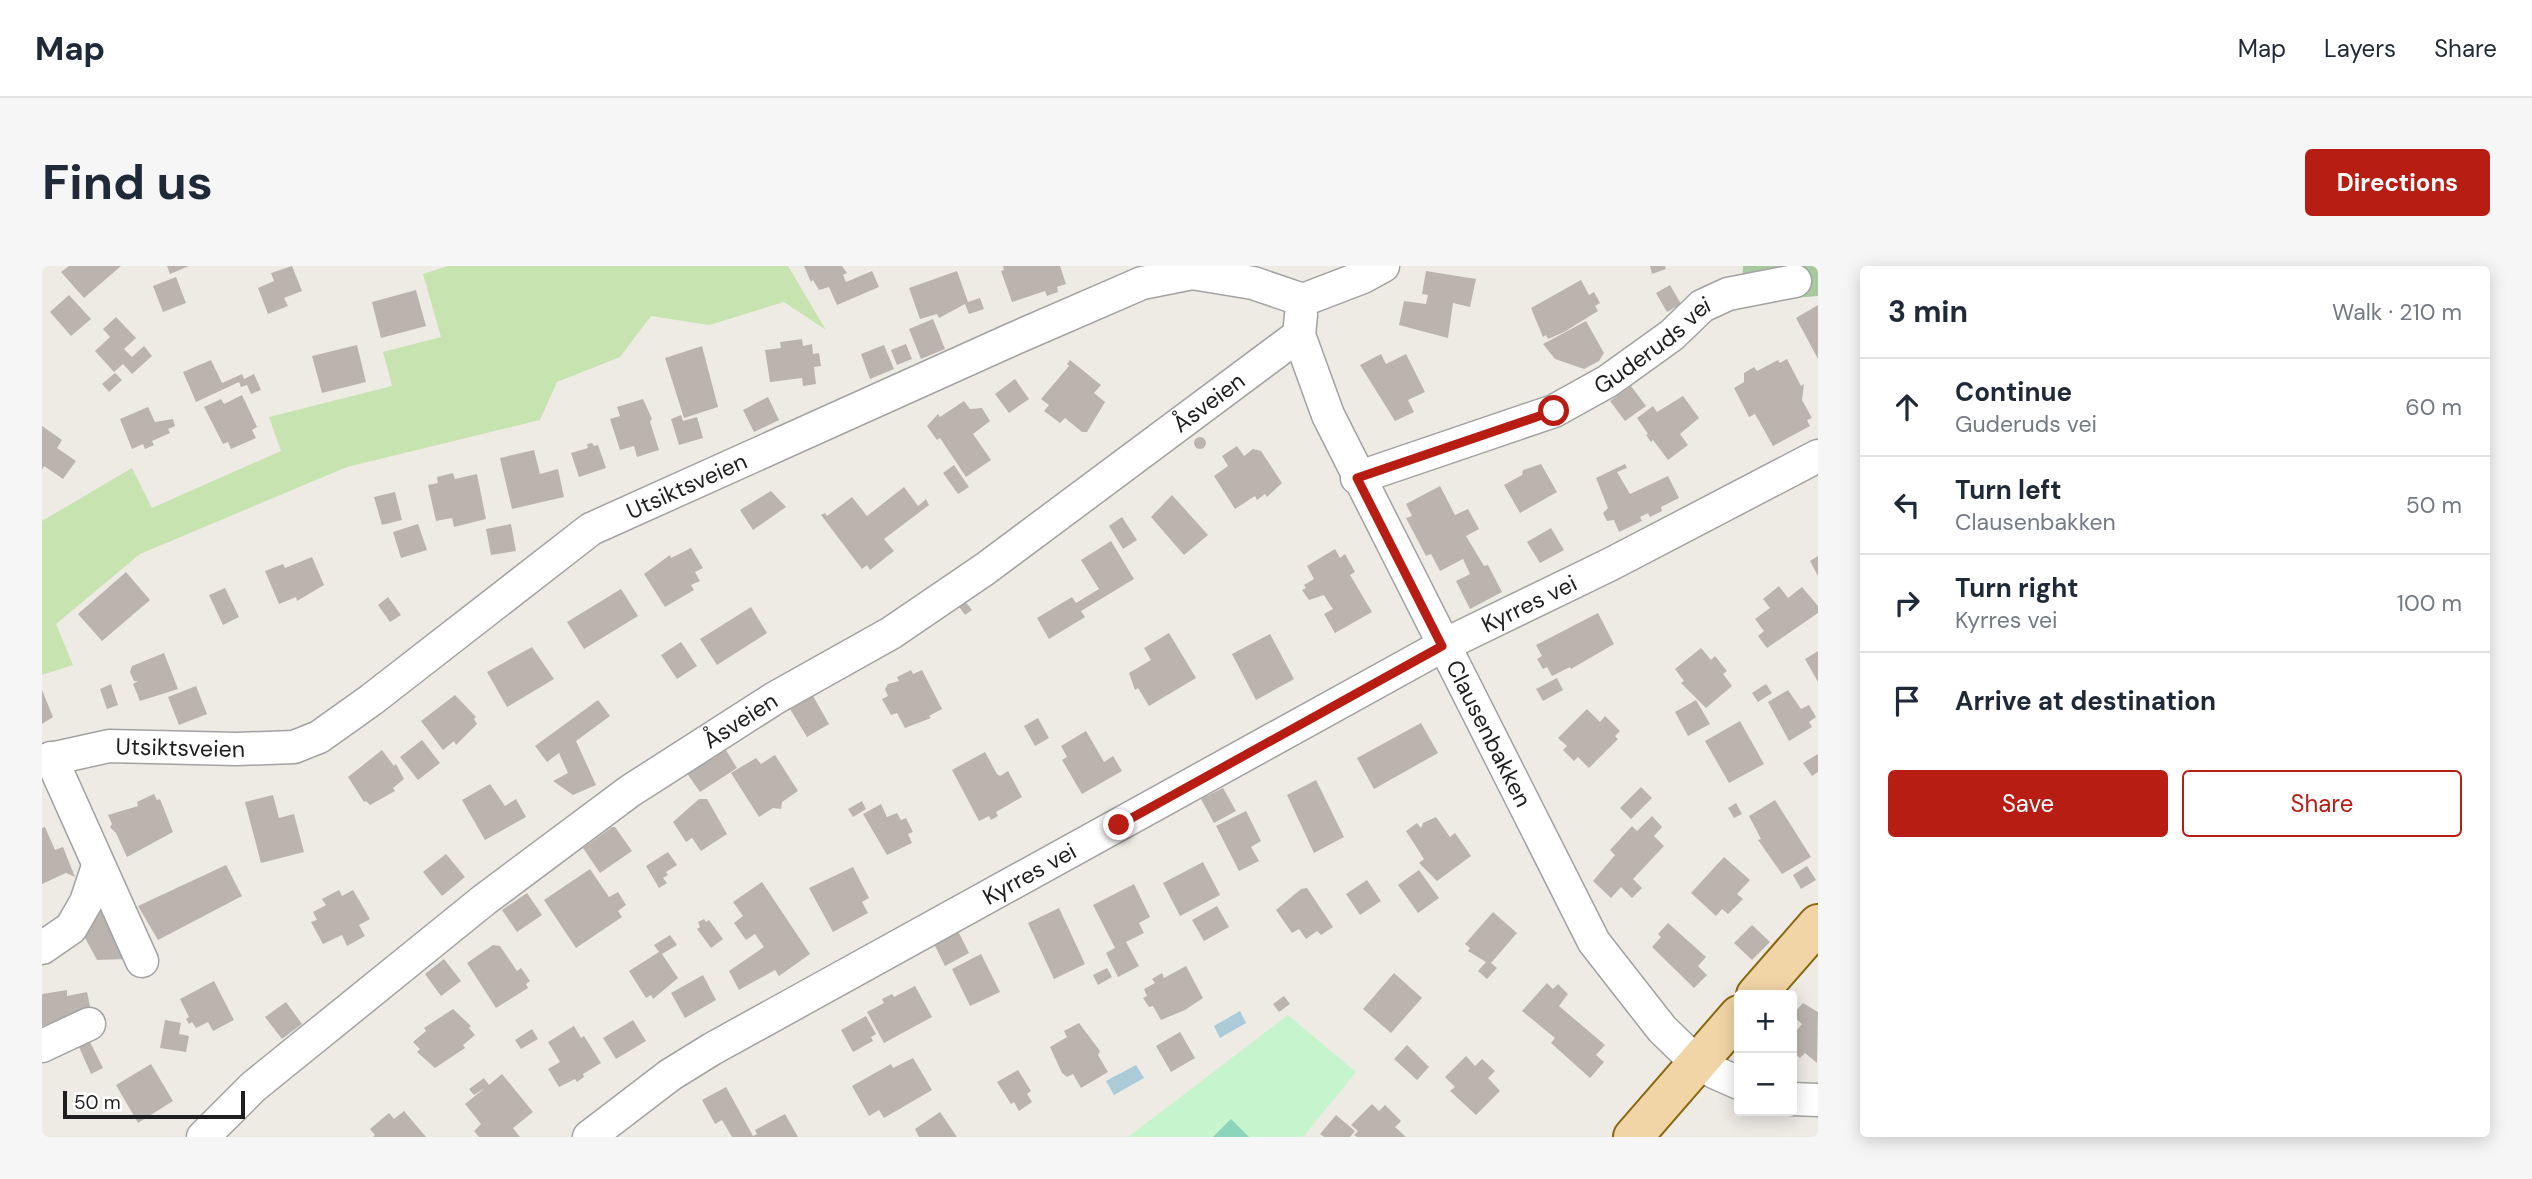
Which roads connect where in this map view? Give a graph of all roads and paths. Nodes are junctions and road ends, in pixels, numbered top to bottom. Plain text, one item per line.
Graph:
1 (1373, 272) edge
2 (1795, 281) dead end
3 (1303, 300) junction
4 (1299, 335) junction
5 (1818, 456) edge
6 (1357, 478) junction
7 (1442, 646) junction
8 (46, 760) edge
9 (98, 866) junction
10 (1818, 924) edge
11 (42, 948) edge
12 (142, 961) dead end
13 (1760, 990) edge
14 (1734, 1021) edge
15 (89, 1024) dead end
16 (42, 1046) edge
17 (1699, 1063) junction
18 (1734, 1081) edge
19 (1797, 1099) edge
20 (1818, 1100) edge
21 (203, 1137) edge
22 (589, 1137) edge
23 (1633, 1137) edge

1 - 3 street
2 - 6 street, Guderuds vei
3 - 4 street, Clausenbakken
3 - 8 street, Utsiktsveien
4 - 6 street, Clausenbakken
4 - 21 street, Åsveien
5 - 7 street, Kyrres vei
6 - 7 street, Clausenbakken
7 - 17 street, Clausenbakken
7 - 22 street, Kyrres vei
8 - 9 street
9 - 11 street
9 - 12 street
10 - 13 main road
14 - 17 main road
15 - 16 street
17 - 18 street, Clausenbakken
17 - 23 main road
19 - 20 street

